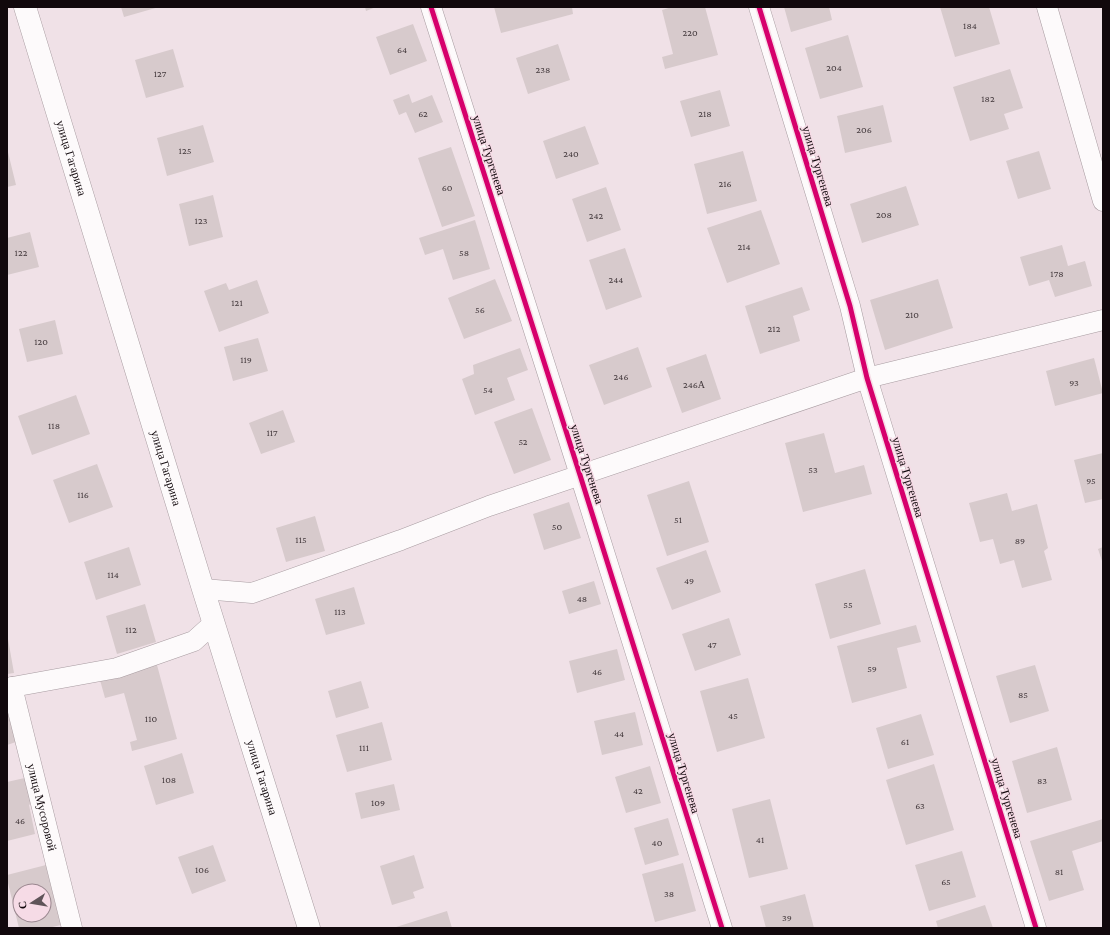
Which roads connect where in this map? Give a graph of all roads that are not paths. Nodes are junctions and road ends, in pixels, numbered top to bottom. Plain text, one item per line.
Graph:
1 (25, 7) edge
2 (431, 7) edge
3 (759, 7) edge
4 (1047, 7) edge
5 (1103, 201) edge
6 (1103, 320) edge
7 (867, 378) junction
8 (580, 475) junction
9 (203, 589) junction
10 (214, 623) junction
11 (10, 688) edge
12 (72, 928) edge
13 (309, 928) edge
14 (722, 928) edge
15 (1036, 928) edge

1 - 9 main road, улица Гагарина
2 - 8 street, улица Тургенева
3 - 7 street, улица Тургенева
4 - 5 street
6 - 7 street, улица Тургенева
7 - 8 street, улица Тургенева
7 - 15 street, улица Тургенева
8 - 9 street, улица Тургенева
8 - 14 street, улица Тургенева
9 - 10 main road, улица Гагарина
10 - 11 street
10 - 13 main road, улица Гагарина
11 - 12 street, улица Мусоровой

